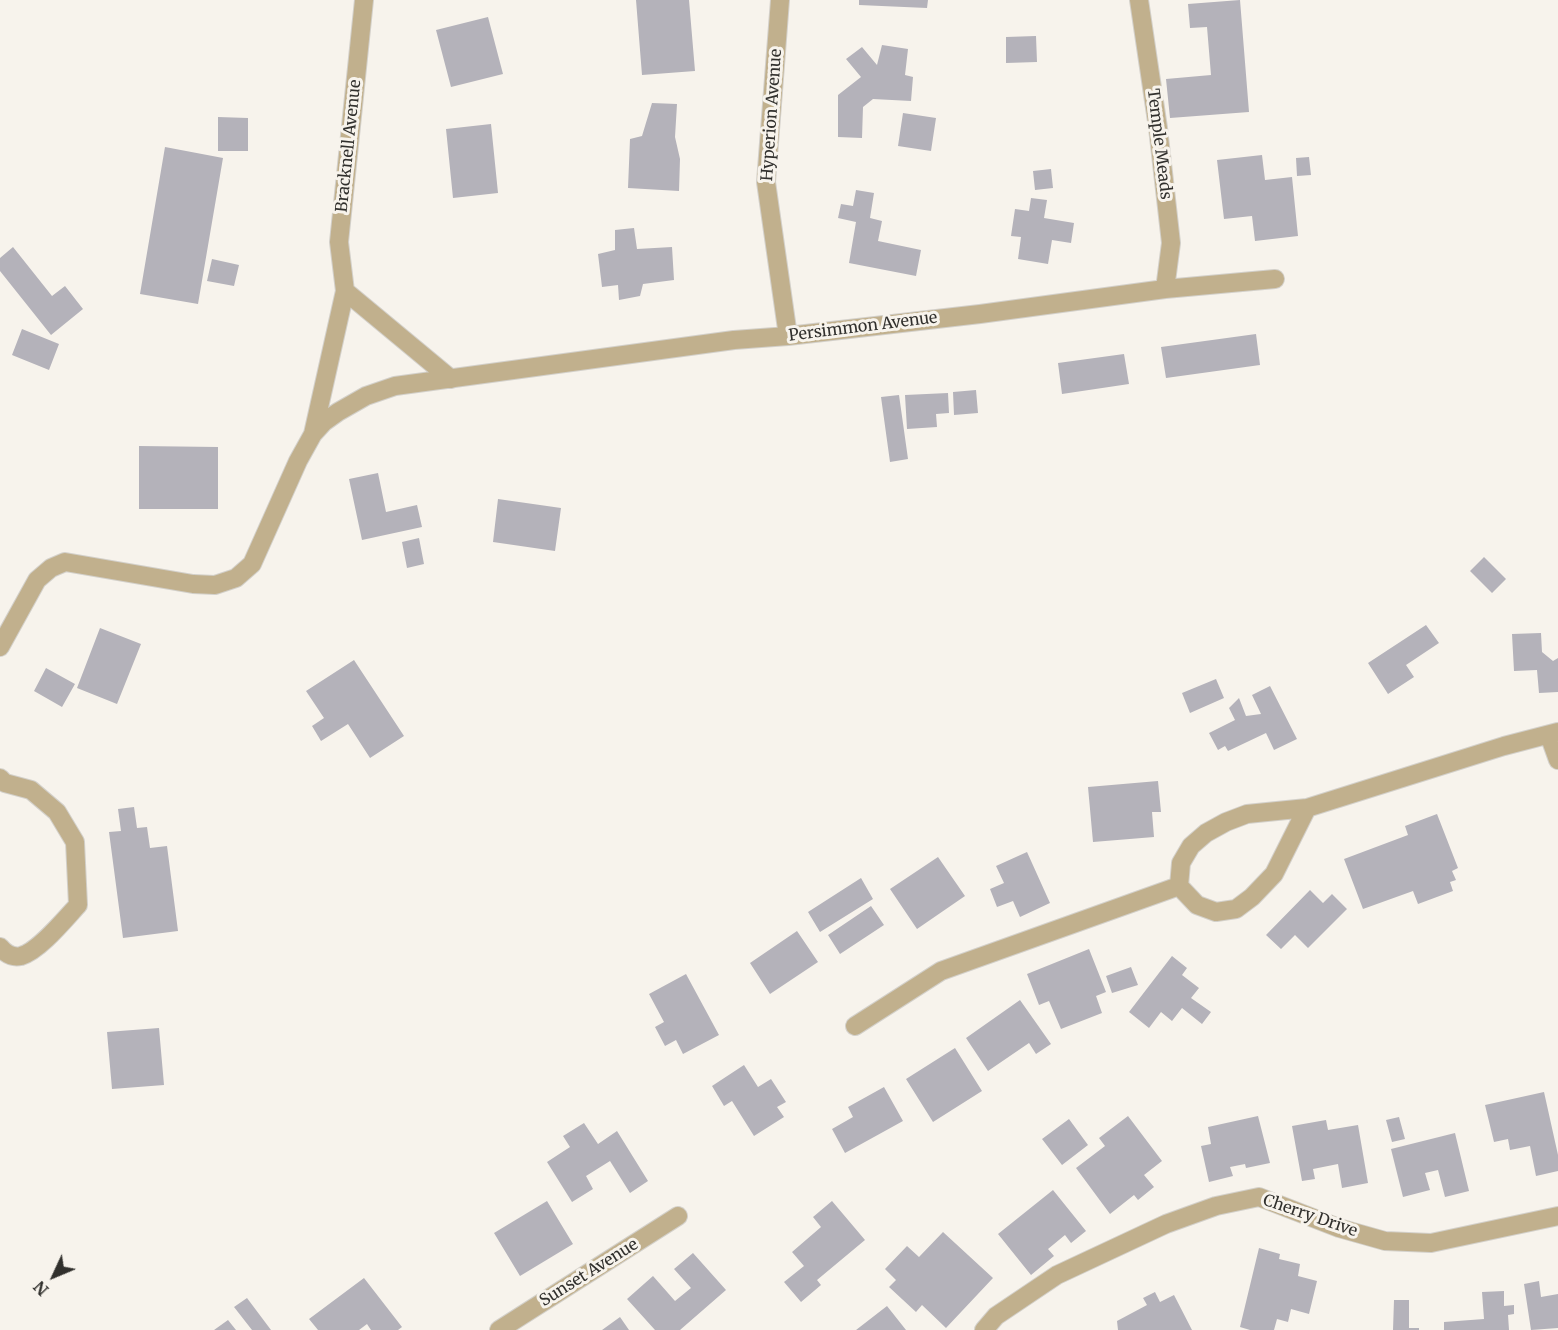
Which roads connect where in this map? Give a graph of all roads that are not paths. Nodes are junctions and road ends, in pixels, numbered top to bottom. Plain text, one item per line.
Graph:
1 (364, 0) edge
2 (780, 0) edge
3 (1139, 0) edge
4 (1275, 279) dead end
5 (1165, 289) junction
6 (345, 291) junction
7 (788, 336) junction
8 (451, 379) junction
9 (313, 434) junction
10 (0, 647) edge
11 (1553, 734) edge
12 (1558, 760) edge
13 (0, 778) edge
14 (1307, 808) junction
15 (1179, 886) junction
16 (0, 947) edge
17 (855, 1026) dead end
18 (678, 1216) dead end
19 (1558, 1216) edge
20 (499, 1330) edge
21 (984, 1330) edge

1 - 6 street, Bracknell Avenue
2 - 7 street, Hyperion Avenue
3 - 5 street, Temple Meads
4 - 5 street, Persimmon Avenue
5 - 7 street, Persimmon Avenue
6 - 8 street
6 - 9 street, Bracknell Avenue
7 - 8 street, Persimmon Avenue
8 - 9 street, Persimmon Avenue
9 - 10 street
11 - 12 street
11 - 14 street
13 - 16 street
14 - 15 street
14 - 15 street
15 - 17 street
18 - 20 street, Sunset Avenue
19 - 21 street, Cherry Drive

